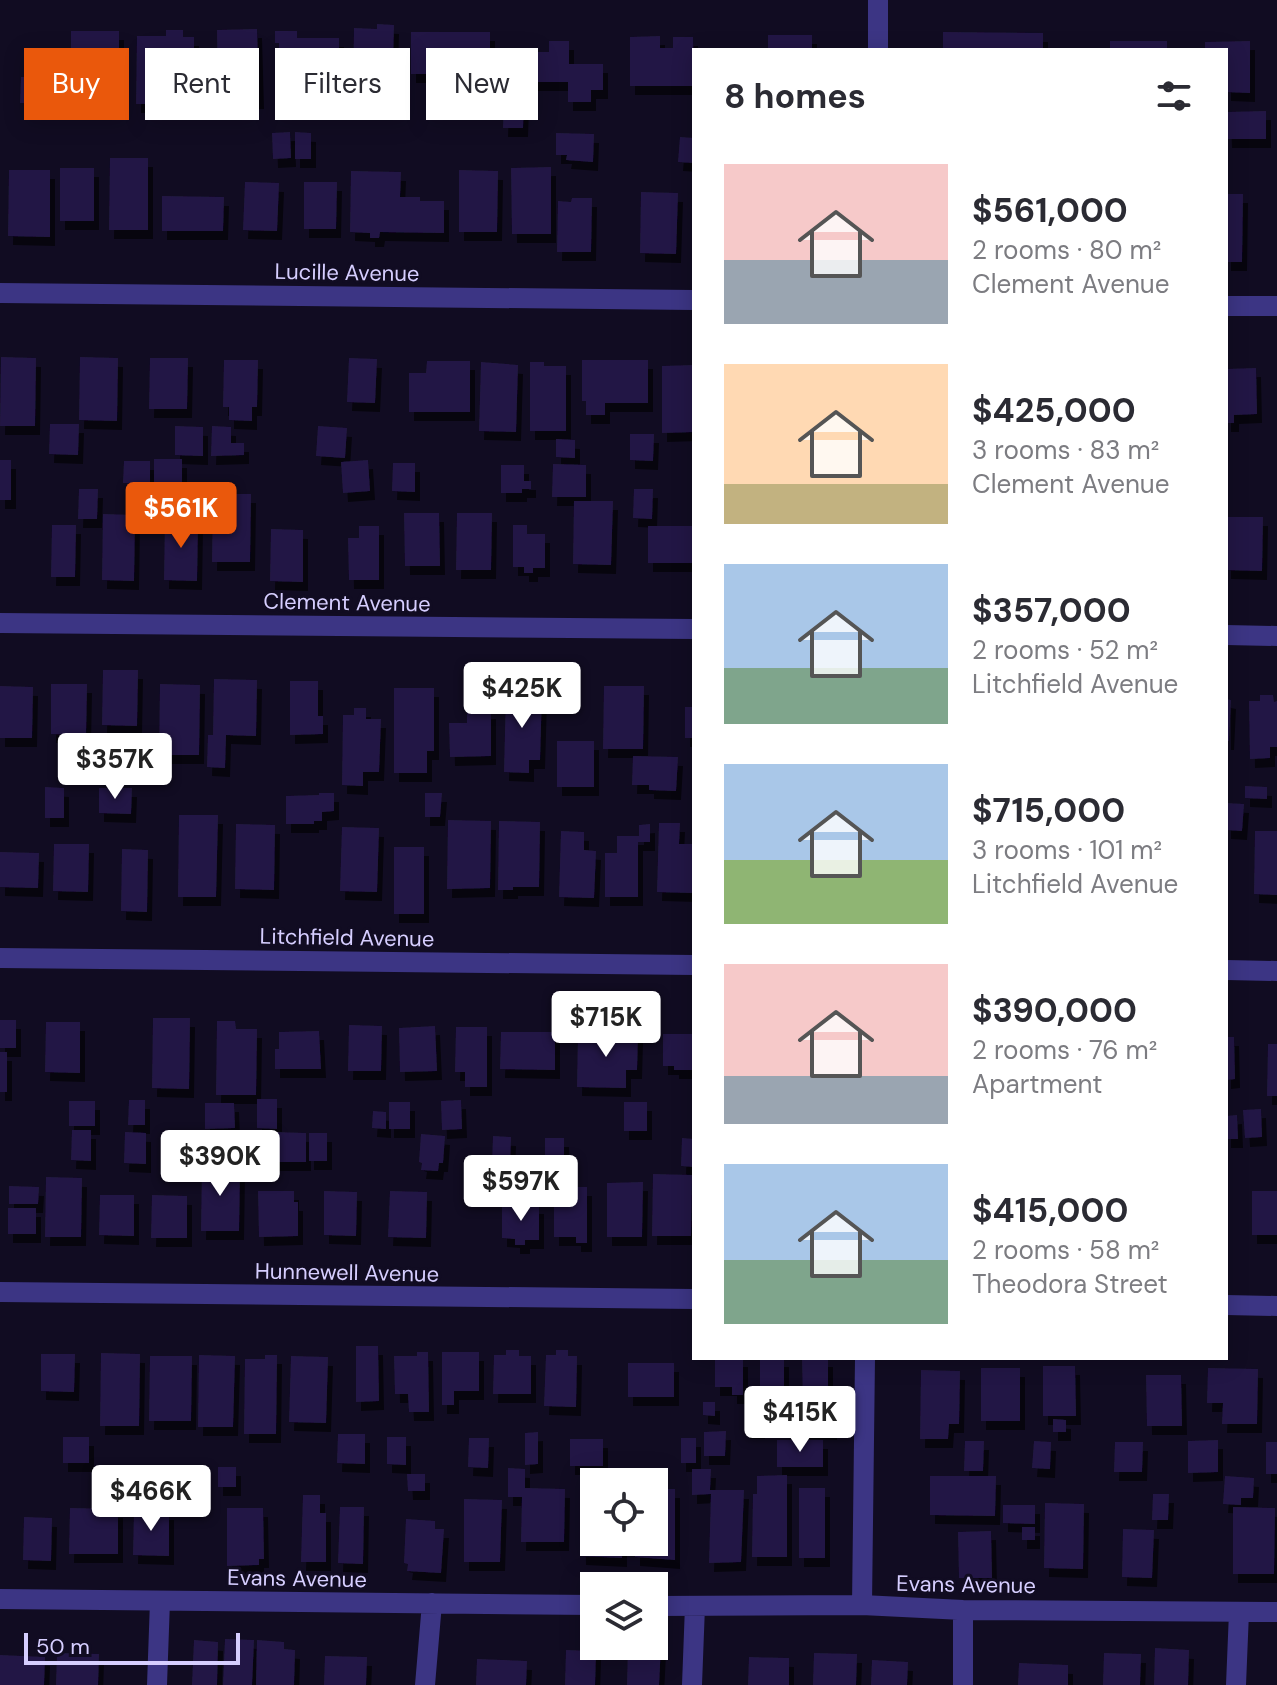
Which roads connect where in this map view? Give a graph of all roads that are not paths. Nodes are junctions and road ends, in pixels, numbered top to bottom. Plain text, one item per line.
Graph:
1 (878, 0) edge
2 (878, 48) edge
3 (0, 293) edge
4 (692, 300) edge
5 (1228, 306) edge
6 (1277, 306) edge
7 (0, 623) edge
8 (692, 629) edge
9 (1228, 635) edge
10 (1277, 636) edge
11 (0, 958) edge
12 (692, 965) edge
13 (1228, 970) edge
14 (1277, 971) edge
15 (0, 1292) edge
16 (692, 1299) edge
17 (1228, 1305) edge
18 (1277, 1306) edge
19 (865, 1360) edge
20 (0, 1599) edge
21 (160, 1601) junction
22 (432, 1603) junction
23 (580, 1605) edge
24 (862, 1605) junction
25 (668, 1606) edge
26 (695, 1606) junction
27 (963, 1610) junction
28 (1239, 1612) junction
29 (1277, 1612) edge
30 (157, 1685) edge
31 (425, 1685) edge
32 (692, 1685) edge
33 (963, 1685) edge
34 (1236, 1685) edge

1 - 2 street
3 - 4 street, Lucille Avenue
5 - 6 street
7 - 8 street, Clement Avenue
9 - 10 street
11 - 12 street, Litchfield Avenue
13 - 14 street
15 - 16 street, Hunnewell Avenue
17 - 18 street
19 - 24 street
20 - 21 street, Evans Avenue
21 - 22 street, Evans Avenue
21 - 30 street
22 - 23 street, Evans Avenue
22 - 31 street
24 - 26 street, Evans Avenue
24 - 27 street, Evans Avenue
25 - 26 street, Evans Avenue
26 - 32 street
27 - 28 street, Evans Avenue
27 - 33 street
28 - 29 street, Evans Avenue
28 - 34 street

